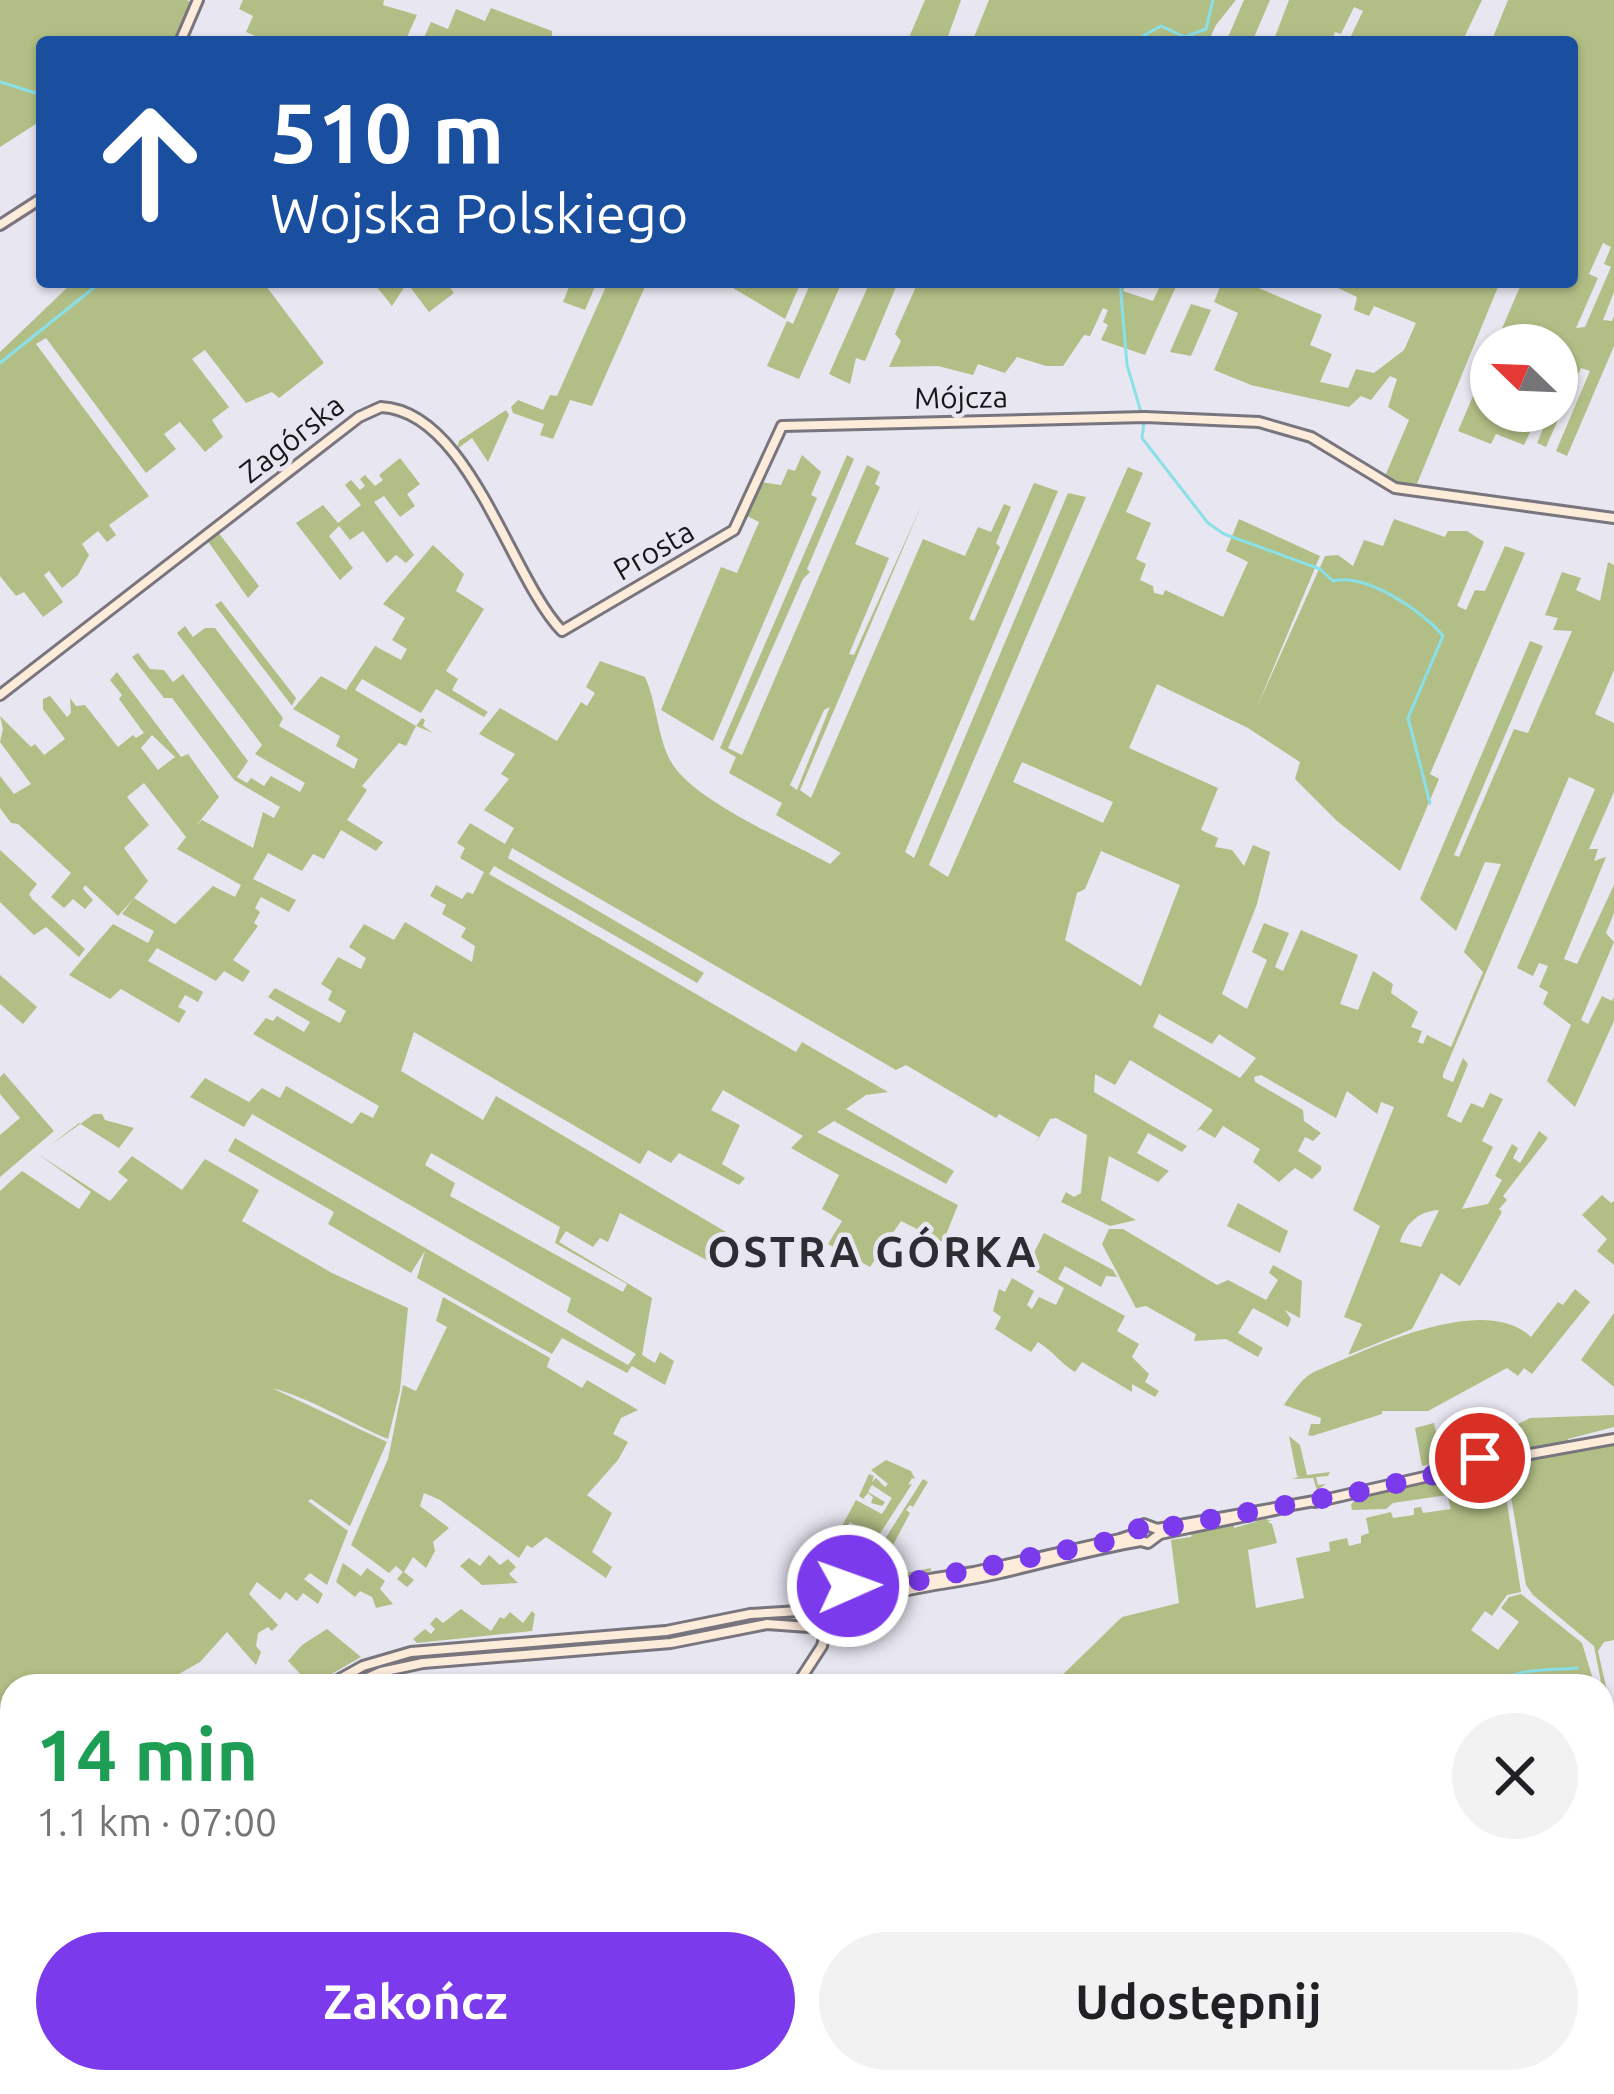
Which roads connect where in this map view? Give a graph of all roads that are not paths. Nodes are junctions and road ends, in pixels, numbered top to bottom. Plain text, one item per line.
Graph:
1 (198, 0) edge
2 (183, 36) edge
3 (36, 202) edge
4 (0, 224) edge
5 (782, 426) joint
6 (1614, 518) edge
7 (560, 630) joint
8 (0, 695) edge
9 (1614, 1437) edge
10 (1486, 1450) junction
11 (1508, 1453) junction
12 (1490, 1462) junction
13 (1468, 1465) junction
14 (1320, 1500) junction
15 (1138, 1528) junction
16 (1153, 1528) junction
17 (1153, 1540) junction
18 (1141, 1541) junction
19 (872, 1588) junction
20 (872, 1600) junction
21 (805, 1610) junction
22 (827, 1625) junction
23 (810, 1626) junction
24 (681, 1629) junction
25 (682, 1641) junction
26 (812, 1658) junction
27 (349, 1674) edge
28 (382, 1674) edge
29 (803, 1674) edge

1 - 2 main road
3 - 4 main road
5 - 6 main road, Mójcza
5 - 7 main road, Prosta
7 - 8 main road, Zagórska
9 - 11 main road
10 - 11 main road
10 - 12 main road
10 - 13 main road
11 - 12 main road
12 - 13 main road
13 - 14 main road
14 - 16 main road
14 - 17 main road
15 - 16 main road
15 - 18 main road
15 - 19 main road
16 - 17 main road
17 - 18 main road
18 - 20 main road
19 - 20 main road
19 - 21 main road
20 - 22 main road
21 - 23 main road
21 - 24 main road
22 - 23 main road
22 - 26 main road
23 - 25 main road
23 - 26 main road
24 - 25 main road
24 - 27 main road
25 - 28 main road
26 - 29 main road

